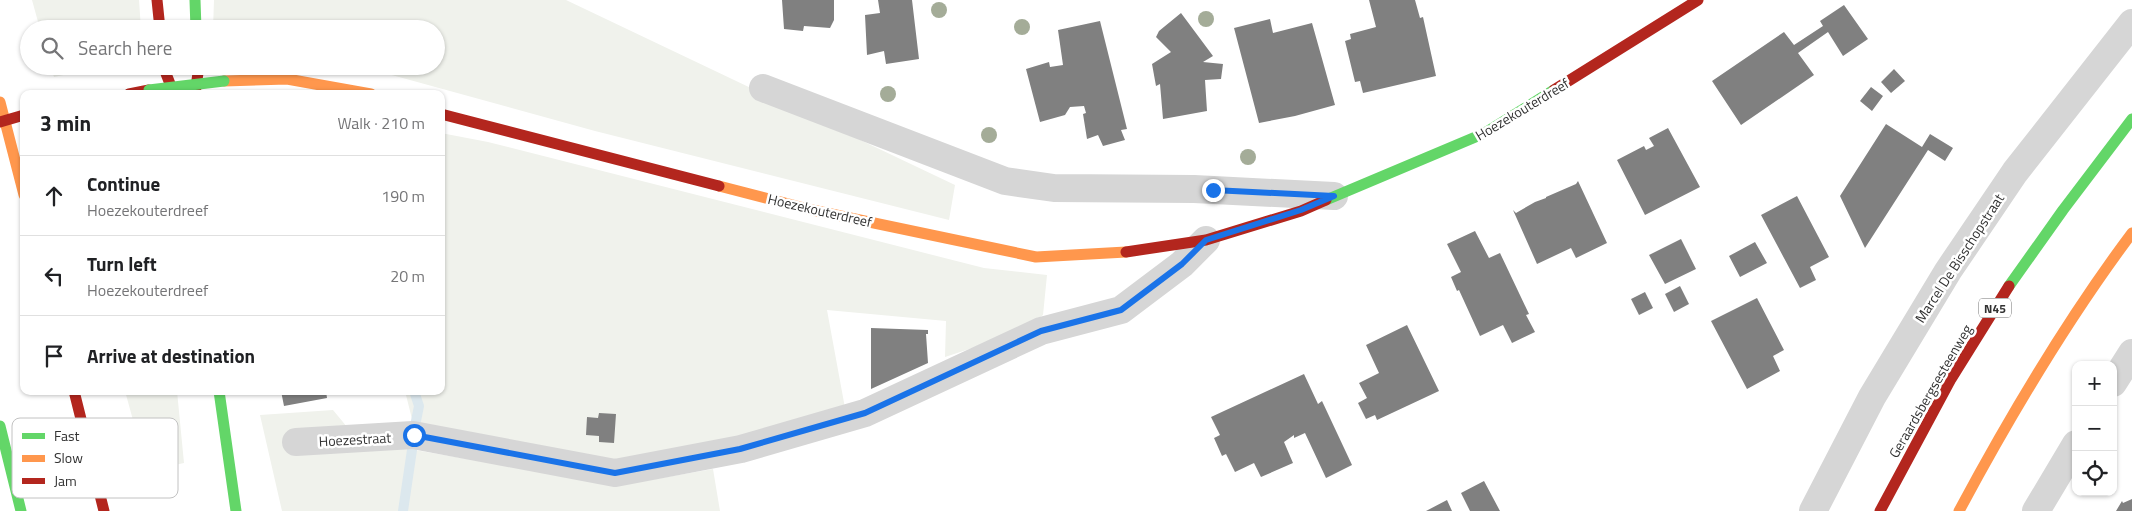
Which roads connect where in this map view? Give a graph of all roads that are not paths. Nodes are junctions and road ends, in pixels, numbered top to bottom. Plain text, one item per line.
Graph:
1 (158, 0) edge
2 (194, 0) edge
3 (1698, 0) edge
4 (159, 20) edge
5 (195, 20) edge
6 (2132, 22) edge
7 (167, 75) edge
8 (199, 75) edge
9 (764, 88) dead end
10 (149, 90) edge
11 (172, 90) edge
12 (196, 90) edge
13 (347, 90) edge
14 (0, 102) edge
15 (445, 115) edge
16 (20, 116) edge
17 (2132, 119) edge
18 (0, 122) edge
19 (20, 180) edge
20 (1334, 196) junction
21 (2132, 233) edge
22 (1206, 240) junction
23 (2132, 353) edge
24 (2117, 377) edge
25 (75, 395) edge
26 (220, 395) edge
27 (81, 418) edge
28 (0, 426) edge
29 (414, 435) joint
30 (296, 442) dead end
31 (2072, 451) edge
32 (12, 475) edge
33 (18, 498) edge
34 (101, 498) edge
35 (21, 511) edge
36 (104, 511) edge
37 (236, 511) edge
38 (1813, 511) edge
39 (1880, 511) edge
40 (1959, 511) edge
41 (2036, 511) edge

1 - 4 main road
2 - 5 main road
3 - 20 main road, Hoezekouterdreef
6 - 38 street, Marcel De Bisschopstraat
7 - 11 main road
8 - 12 main road
9 - 20 street, Hoezekouterdreef
10 - 13 main road, bridge
14 - 19 main road
15 - 22 main road, Hoezekouterdreef
16 - 18 main road, bridge
17 - 39 main road, Geraardsbergsesteenweg / N45
20 - 22 main road, Hoezekouterdreef
21 - 40 main road
22 - 29 street, Hoezekouterdreef
23 - 24 street
25 - 27 main road
26 - 37 main road
28 - 32 main road
29 - 30 street, Hoezestraat
31 - 41 street
33 - 35 main road
34 - 36 main road

